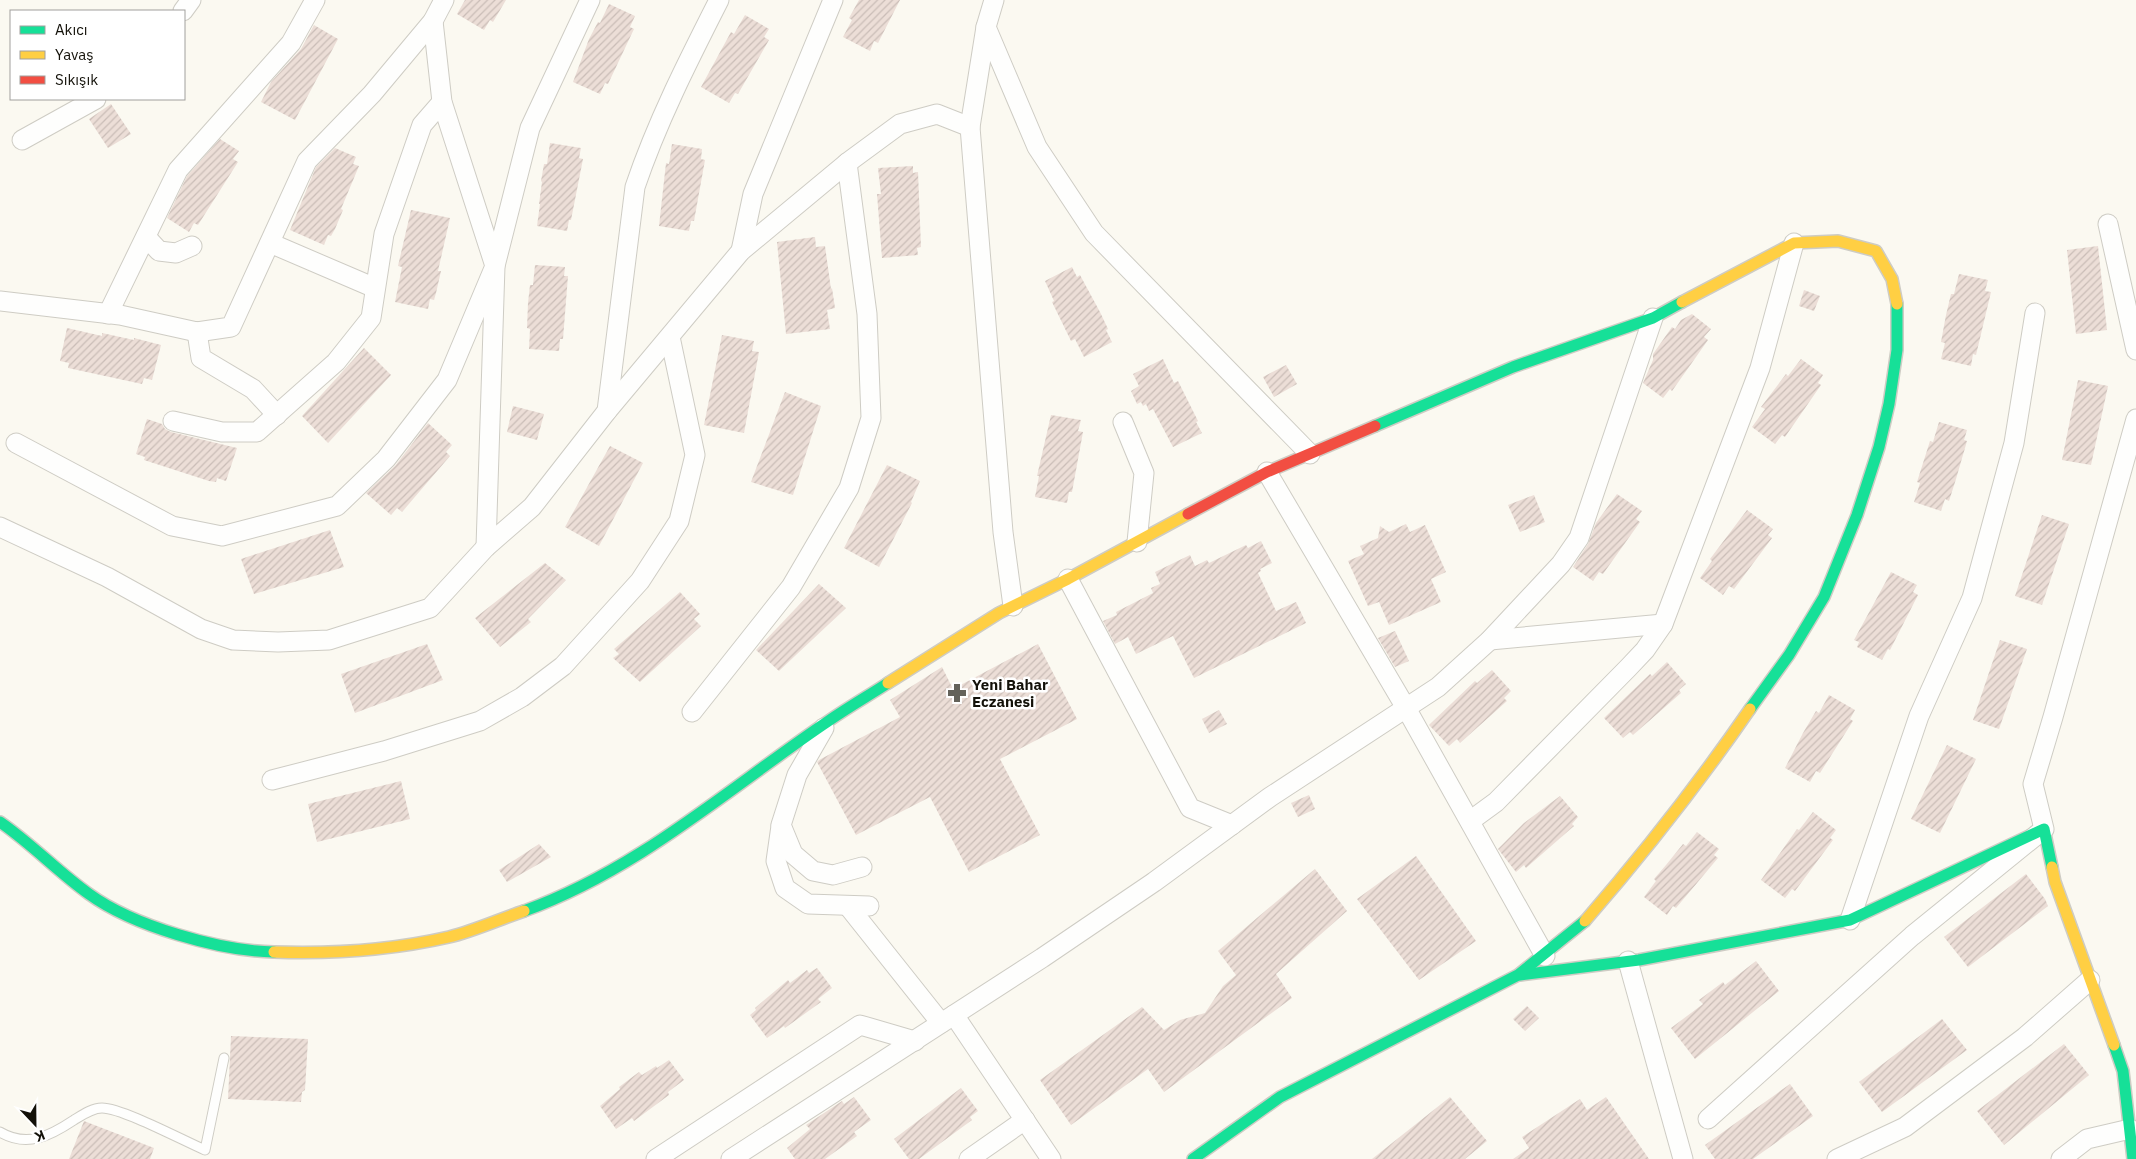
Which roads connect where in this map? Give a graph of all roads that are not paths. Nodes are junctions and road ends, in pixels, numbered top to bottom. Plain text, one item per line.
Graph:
1 (315, 0) edge
2 (444, 0) edge
3 (590, 0) edge
4 (719, 0) edge
5 (833, 0) edge
6 (994, 0) edge
7 (433, 21) junction
8 (986, 27) junction
9 (94, 100) edge
10 (442, 102) junction
11 (970, 127) junction
12 (22, 140) dead end
13 (847, 164) junction
14 (2108, 224) dead end
15 (146, 237) junction
16 (270, 243) junction
17 (1794, 244) junction
18 (192, 246) dead end
19 (741, 251) junction
20 (495, 266) junction
21 (376, 288) junction
22 (0, 302) edge
23 (2035, 313) dead end
24 (108, 314) junction
25 (1653, 318) junction
26 (197, 332) junction
27 (670, 338) junction
28 (2136, 350) edge
29 (608, 411) junction
30 (277, 415) junction
31 (2136, 418) edge
32 (173, 421) dead end
33 (1123, 422) dead end
34 (16, 443) dead end
35 (1310, 454) junction
36 (1267, 472) junction
37 (0, 527) edge
38 (1137, 542) junction
39 (486, 547) junction
40 (1068, 579) junction
41 (1013, 606) junction
42 (1663, 624) junction
43 (1490, 640) junction
44 (1406, 708) junction
45 (692, 712) dead end
46 (827, 722) junction
47 (272, 780) dead end
48 (1470, 821) junction
49 (0, 822) edge
50 (781, 825) junction
51 (1232, 825) junction
52 (2044, 829) junction
53 (862, 867) dead end
54 (848, 906) junction
55 (869, 906) dead end
56 (1850, 920) junction
57 (1545, 956) junction
58 (1628, 961) junction
59 (1518, 975) junction
60 (2090, 980) junction
61 (948, 1019) junction
62 (915, 1041) junction
63 (224, 1058) dead end
64 (1708, 1119) dead end
65 (1025, 1120) junction
66 (2130, 1129) junction
67 (0, 1132) edge
68 (656, 1159) edge
69 (731, 1159) edge
70 (969, 1159) edge
71 (1051, 1159) edge
72 (1193, 1159) edge
73 (1683, 1159) edge
74 (1837, 1159) edge
75 (2061, 1159) edge
76 (2133, 1159) edge

1 - 15 street
2 - 7 street
3 - 20 street
4 - 29 street
5 - 19 street
6 - 8 street
7 - 10 street
7 - 16 street
8 - 11 street
8 - 35 street
9 - 12 street
10 - 20 street
10 - 21 street
11 - 13 street
11 - 41 street
13 - 19 street
13 - 45 street
14 - 28 street
15 - 18 street
15 - 24 street
16 - 21 street
16 - 26 street
17 - 25 street
17 - 42 street
17 - 57 street
19 - 27 street
20 - 34 street
20 - 39 street
21 - 30 street
22 - 24 street
23 - 56 street
24 - 26 street
25 - 35 street
25 - 43 street
26 - 30 street
27 - 29 street
27 - 47 street
29 - 39 street
30 - 32 street
31 - 52 street
33 - 38 street
35 - 36 street
36 - 38 street
36 - 44 street
37 - 39 street
38 - 40 street
40 - 41 street
40 - 51 street
41 - 46 street
42 - 43 street
42 - 48 street
43 - 44 street
44 - 48 street
44 - 51 street
46 - 49 street
46 - 50 street
48 - 57 street
50 - 53 street
50 - 54 street
51 - 61 street
52 - 56 street
52 - 60 street
52 - 64 street
54 - 55 street
54 - 61 street
56 - 58 street
57 - 59 street
58 - 59 street
58 - 73 street
59 - 72 street
60 - 66 street
60 - 74 street
61 - 62 street
61 - 65 street
62 - 68 street
62 - 69 street
63 - 67 lane
65 - 70 street
65 - 71 street
66 - 75 street
66 - 76 street

